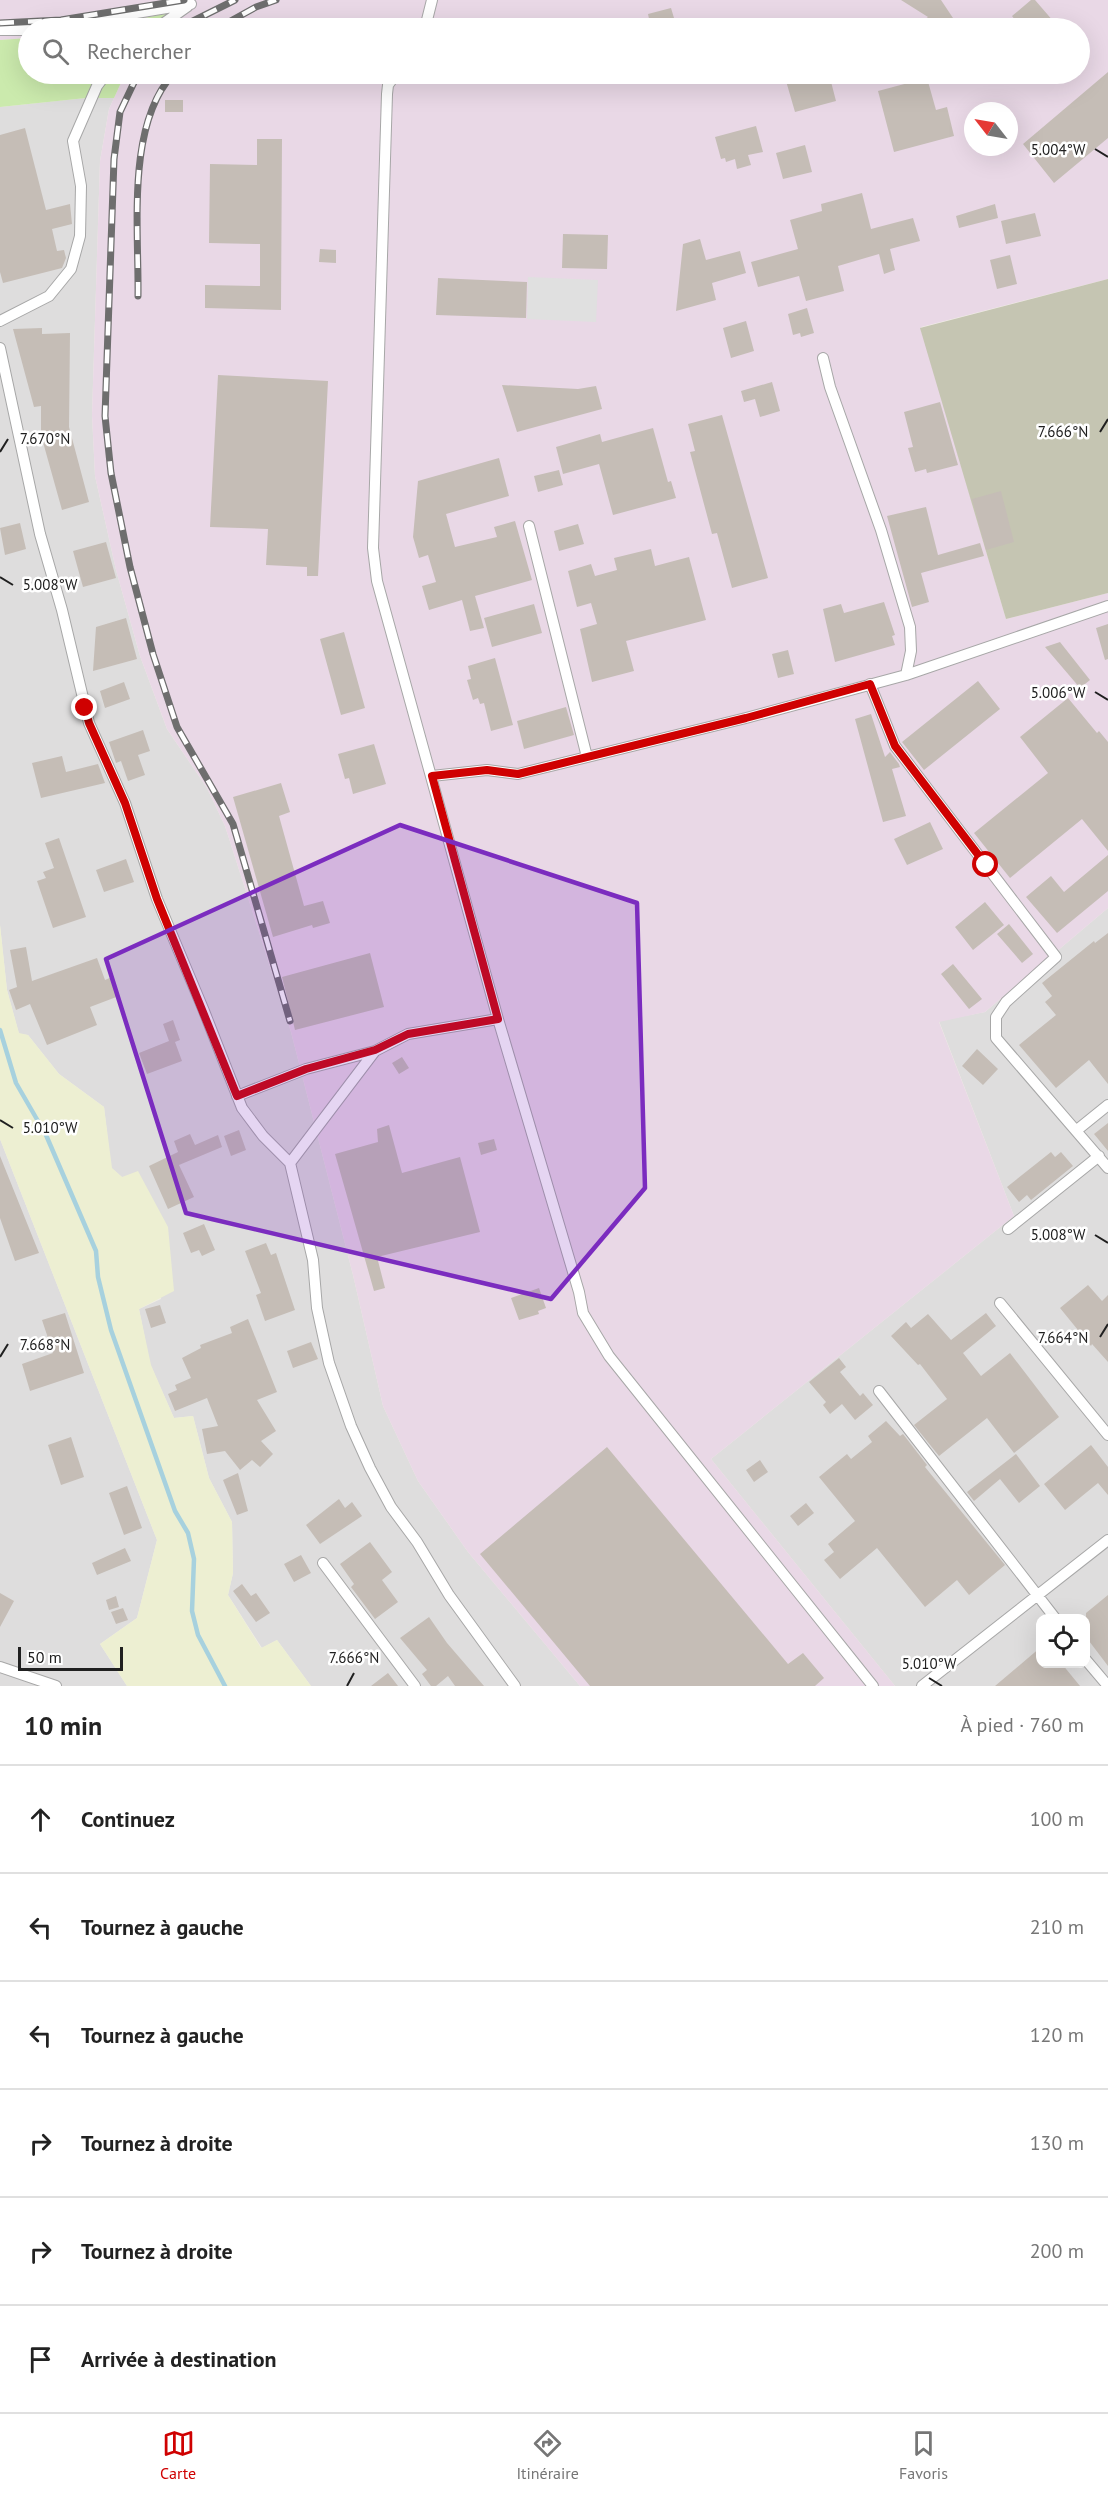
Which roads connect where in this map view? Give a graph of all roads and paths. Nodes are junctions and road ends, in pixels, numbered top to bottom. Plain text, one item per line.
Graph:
1 (432, 0) edge
2 (106, 18) edge
3 (171, 18) edge
4 (428, 18) edge
5 (0, 30) edge
6 (18, 30) edge
7 (98, 84) edge
8 (389, 84) edge
9 (0, 321) edge
10 (0, 348) edge
11 (823, 358) dead end
12 (530, 526) dead end
13 (1108, 606) edge
14 (906, 675) junction
15 (870, 684) junction
16 (587, 757) junction
17 (432, 776) junction
18 (498, 1019) junction
19 (375, 1050) junction
20 (237, 1096) junction
21 (1108, 1105) edge
22 (1077, 1130) junction
23 (1099, 1156) junction
24 (290, 1163) junction
25 (1108, 1168) edge
26 (1008, 1229) dead end
27 (1000, 1303) dead end
28 (879, 1390) dead end
29 (1108, 1435) edge
30 (1108, 1540) edge
31 (323, 1563) dead end
32 (1037, 1593) junction
33 (1052, 1614) edge
34 (1090, 1665) edge
35 (0, 1667) edge
36 (56, 1686) edge
37 (415, 1686) edge
38 (515, 1686) edge
39 (873, 1686) edge
40 (922, 1686) edge
41 (1107, 1686) edge

1 - 4 street
2 - 3 street
5 - 6 street
7 - 9 street
8 - 17 street
10 - 20 street
11 - 14 street
12 - 16 street
13 - 14 street
14 - 15 street
15 - 16 street
15 - 22 street
16 - 17 street
17 - 18 street
18 - 19 street
18 - 39 street
19 - 20 street
19 - 24 street
20 - 24 street
21 - 22 street
22 - 23 street
23 - 25 street
23 - 26 street
24 - 38 street
27 - 29 street
28 - 32 street
30 - 32 street
31 - 37 street
32 - 33 street
32 - 40 street
34 - 41 street
35 - 36 street

